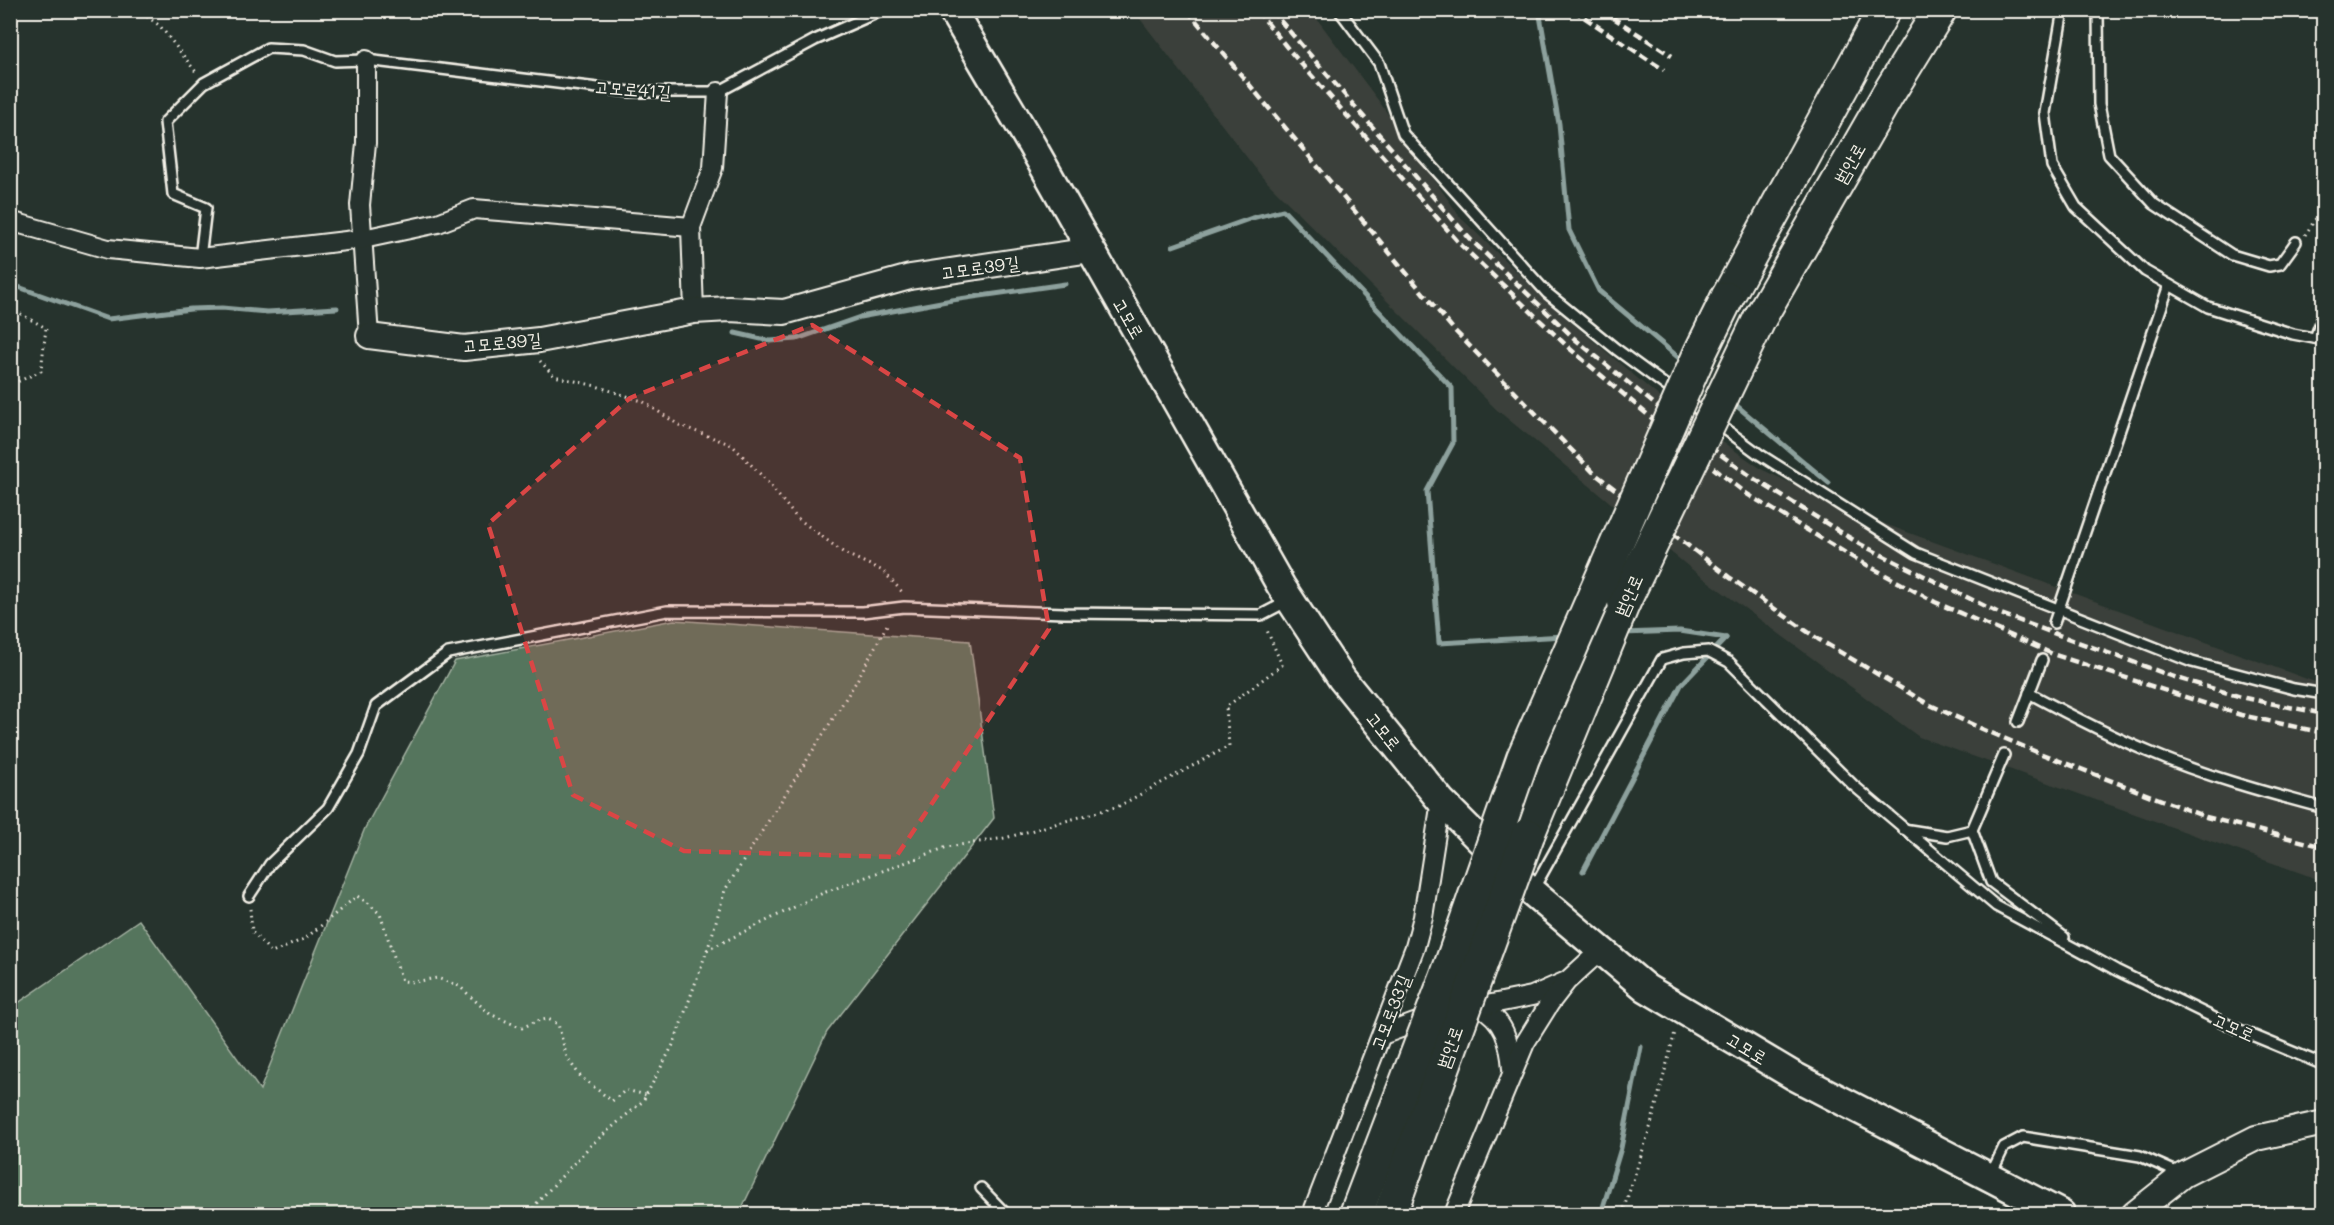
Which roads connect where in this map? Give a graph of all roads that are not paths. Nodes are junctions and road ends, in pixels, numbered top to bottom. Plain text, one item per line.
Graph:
1 (883, 10) edge
2 (952, 10) edge
3 (1339, 10) edge
4 (1884, 10) edge
5 (1940, 10) edge
6 (2062, 10) edge
7 (2098, 10) edge
8 (366, 60) junction
9 (718, 92) junction
10 (11, 221) edge
11 (691, 227) junction
12 (363, 239) junction
13 (2296, 242) road end
14 (1091, 250) junction
15 (200, 258) junction
16 (2169, 285) junction
17 (694, 311) junction
18 (2324, 314) edge
19 (369, 336) joint
20 (2319, 339) edge
21 (1290, 600) junction
22 (2059, 610) junction
23 (2054, 623) dead end
24 (2042, 660) dead end
25 (2029, 693) junction
26 (2324, 694) edge
27 (2018, 722) dead end
28 (2004, 755) dead end
29 (1441, 801) junction
30 (2324, 808) edge
31 (1903, 829) junction
32 (1972, 830) junction
33 (1532, 892) junction
34 (249, 896) road end
35 (1601, 950) junction
36 (2087, 955) junction
37 (1567, 981) junction
38 (1479, 1006) junction
39 (1382, 1035) junction
40 (2324, 1065) edge
41 (1513, 1071) junction
42 (2324, 1123) edge
43 (2183, 1175) junction
44 (1990, 1177) junction
45 (981, 1188) dead end
46 (2054, 1213) edge
47 (1006, 1215) edge
48 (1312, 1215) edge
49 (1356, 1215) edge
50 (1390, 1215) edge
51 (1454, 1215) edge
52 (2134, 1215) edge

1 - 9 lane, 고모로41길
2 - 14 main road, 고모로
3 - 22 lane
4 - 49 highway, 범안로, bridge
5 - 50 highway, 범안로, bridge
6 - 16 lane
7 - 13 lane
8 - 9 lane, 고모로41길
8 - 12 street
8 - 15 lane, 고모로41길
9 - 11 street
10 - 15 street
11 - 12 street
11 - 17 street
12 - 15 street
12 - 19 street, 고모로39길
14 - 17 street, 고모로39길
14 - 21 main road, 고모로
16 - 20 lane
16 - 22 lane
17 - 19 street, 고모로39길
18 - 20 lane
21 - 29 main road, 고모로
21 - 34 lane
22 - 23 lane
22 - 26 lane
24 - 25 lane
25 - 27 lane
25 - 30 lane
28 - 32 lane
29 - 33 main road, 고모로
29 - 39 street, 고모로33길
31 - 32 lane
31 - 33 lane
31 - 36 lane
32 - 36 lane, 고모로
33 - 35 main road, 고모로
35 - 37 street
35 - 44 main road, 고모로
36 - 40 lane, 고모로
37 - 38 street
37 - 41 street
38 - 39 street
38 - 41 street
39 - 48 street, 고모로33길
41 - 51 street
42 - 43 street
43 - 44 lane
43 - 52 street
44 - 46 main road, 고모로
45 - 47 lane

